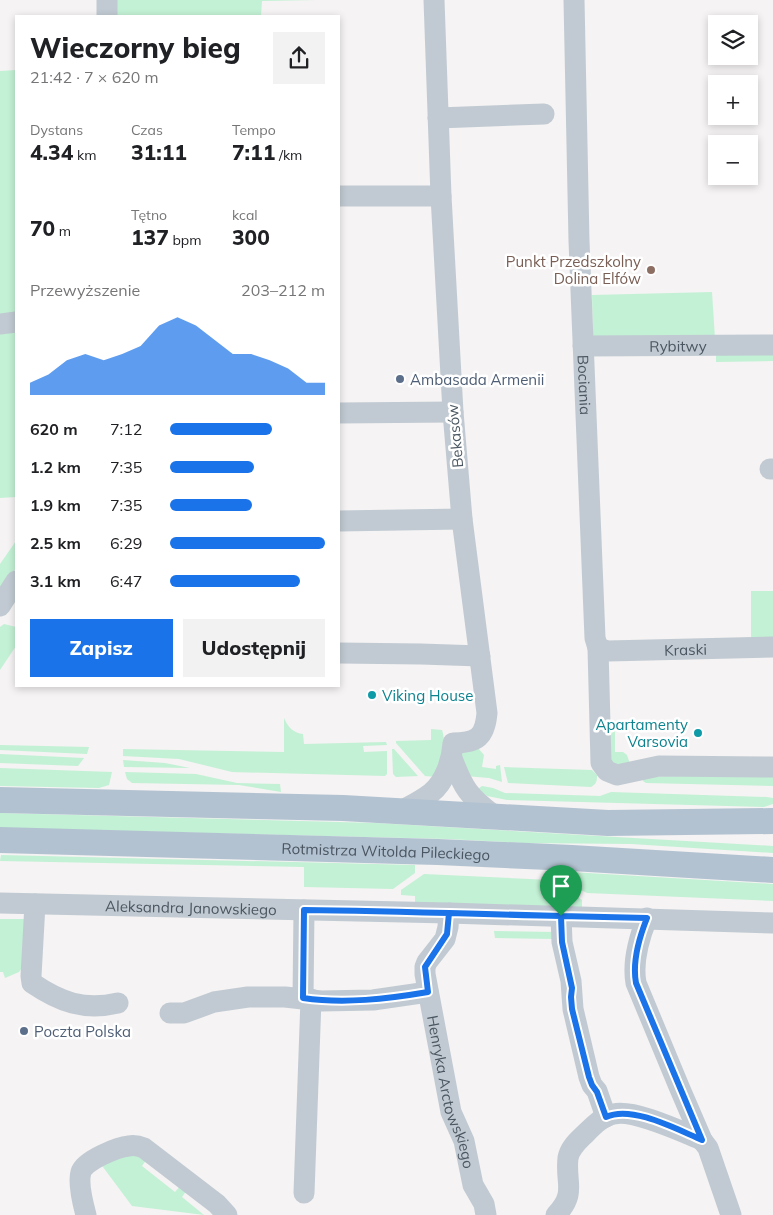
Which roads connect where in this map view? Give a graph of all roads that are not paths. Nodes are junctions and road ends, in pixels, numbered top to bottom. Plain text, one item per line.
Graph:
1 (107, 0) edge
2 (434, 0) edge
3 (574, 0) edge
4 (107, 15) edge
5 (544, 114) dead end
6 (438, 118) junction
7 (340, 196) edge
8 (441, 196) junction
9 (15, 322) edge
10 (0, 324) edge
11 (773, 345) edge
12 (583, 346) junction
13 (452, 412) junction
14 (340, 413) edge
15 (462, 519) junction
16 (340, 521) edge
17 (15, 583) edge
18 (0, 607) edge
19 (15, 614) edge
20 (773, 647) edge
21 (598, 648) junction
22 (340, 653) edge
23 (480, 656) junction
24 (452, 758) junction
25 (773, 767) edge
26 (0, 800) edge
27 (404, 810) junction
28 (495, 816) junction
29 (772, 823) edge
30 (0, 840) edge
31 (773, 870) edge
32 (0, 903) edge
33 (35, 904) junction
34 (304, 910) junction
35 (449, 913) junction
36 (561, 916) junction
37 (647, 918) junction
38 (773, 923) edge
39 (428, 992) junction
40 (307, 999) junction
41 (118, 1003) dead end
42 (170, 1013) dead end
43 (680, 1089) junction
44 (606, 1117) junction
45 (659, 1123) junction
46 (702, 1140) junction
47 (304, 1193) dead end
48 (86, 1215) edge
49 (227, 1215) edge
50 (486, 1215) edge
51 (556, 1215) edge
52 (731, 1215) edge

1 - 4 street
2 - 6 street, Bekasów
3 - 12 street, Bociania
5 - 6 street
6 - 8 street, Bekasów
7 - 8 street
8 - 13 street, Bekasów
9 - 10 street
11 - 12 street, Rybitwy
12 - 21 street, Bociania
13 - 14 street
13 - 15 street, Bekasów
15 - 16 street
15 - 23 street, Bekasów
17 - 18 street
18 - 19 street
20 - 21 street, Kraski
21 - 25 street, Bociania
22 - 23 street
23 - 24 street, Bekasów
24 - 27 street, Bekasów
24 - 28 street
26 - 27 main road
27 - 28 main road
28 - 29 main road
30 - 31 main road, Rotmistrza Witolda Pileckiego
32 - 33 street, Aleksandra Janowskiego
33 - 34 street, Aleksandra Janowskiego
33 - 41 street
34 - 35 street, Aleksandra Janowskiego
34 - 40 street
35 - 36 street, Aleksandra Janowskiego
35 - 39 street, Henryka Arctowskiego
36 - 37 street, Aleksandra Janowskiego
36 - 44 street
37 - 38 street, Aleksandra Janowskiego
37 - 43 street
39 - 40 street
39 - 50 street, Henryka Arctowskiego
40 - 42 street
40 - 47 street
43 - 45 street
43 - 46 street
44 - 45 street
44 - 51 street
45 - 46 street
46 - 52 street
48 - 49 street

